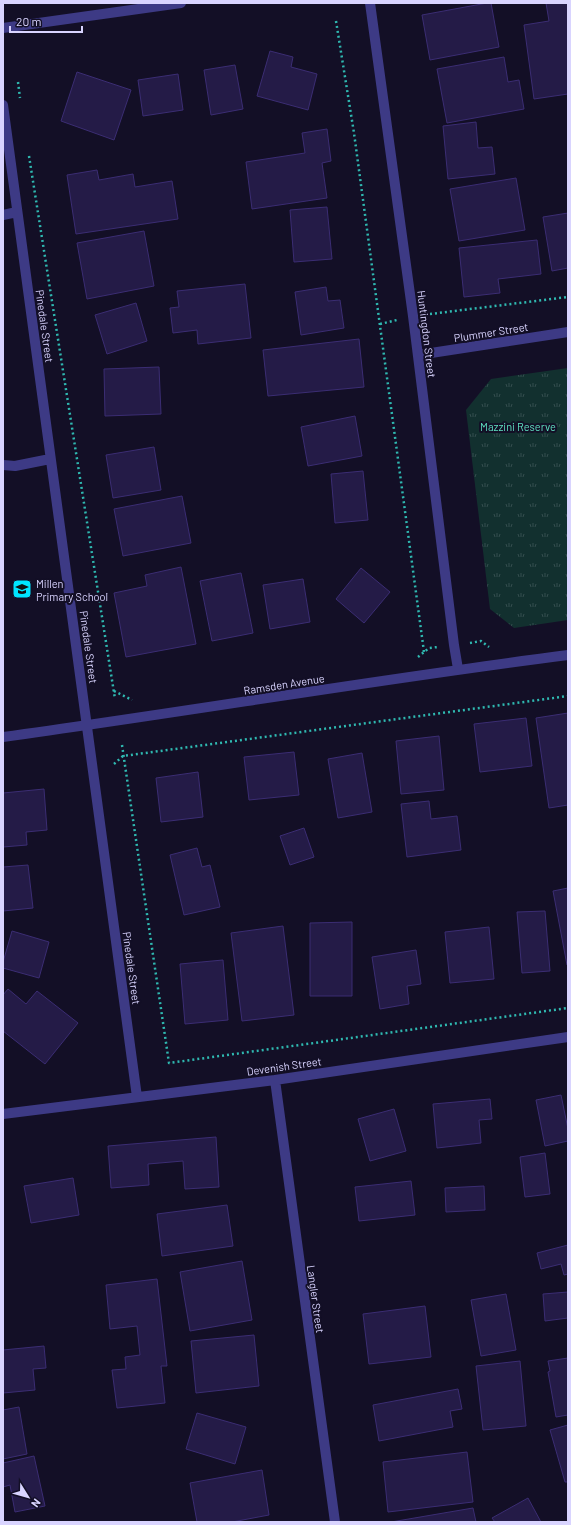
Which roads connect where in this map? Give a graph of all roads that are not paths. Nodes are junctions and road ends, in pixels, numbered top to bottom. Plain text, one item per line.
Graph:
1 (181, 3) edge
2 (370, 3) edge
3 (3, 28) edge
4 (3, 105) edge
5 (17, 212) junction
6 (3, 215) edge
7 (568, 332) edge
8 (418, 355) junction
9 (50, 460) junction
10 (3, 465) edge
11 (568, 655) edge
12 (458, 669) junction
13 (88, 725) junction
14 (3, 737) edge
15 (568, 1037) edge
16 (275, 1080) junction
17 (137, 1097) junction
18 (3, 1114) edge
19 (335, 1522) edge

1 - 3 street
2 - 8 street, Huntingdon Street
4 - 5 street, Pinedale Street
5 - 6 street
5 - 9 street, Pinedale Street
7 - 8 street, Plummer Street
8 - 12 street, Huntingdon Street
9 - 10 street
9 - 13 street, Pinedale Street
11 - 12 street, Ramsden Avenue
12 - 13 street, Ramsden Avenue
13 - 14 street, Ramsden Avenue
13 - 17 street, Pinedale Street
15 - 16 street, Devenish Street
16 - 17 street, Devenish Street
16 - 19 street, Langler Street
17 - 18 street, Devenish Street

